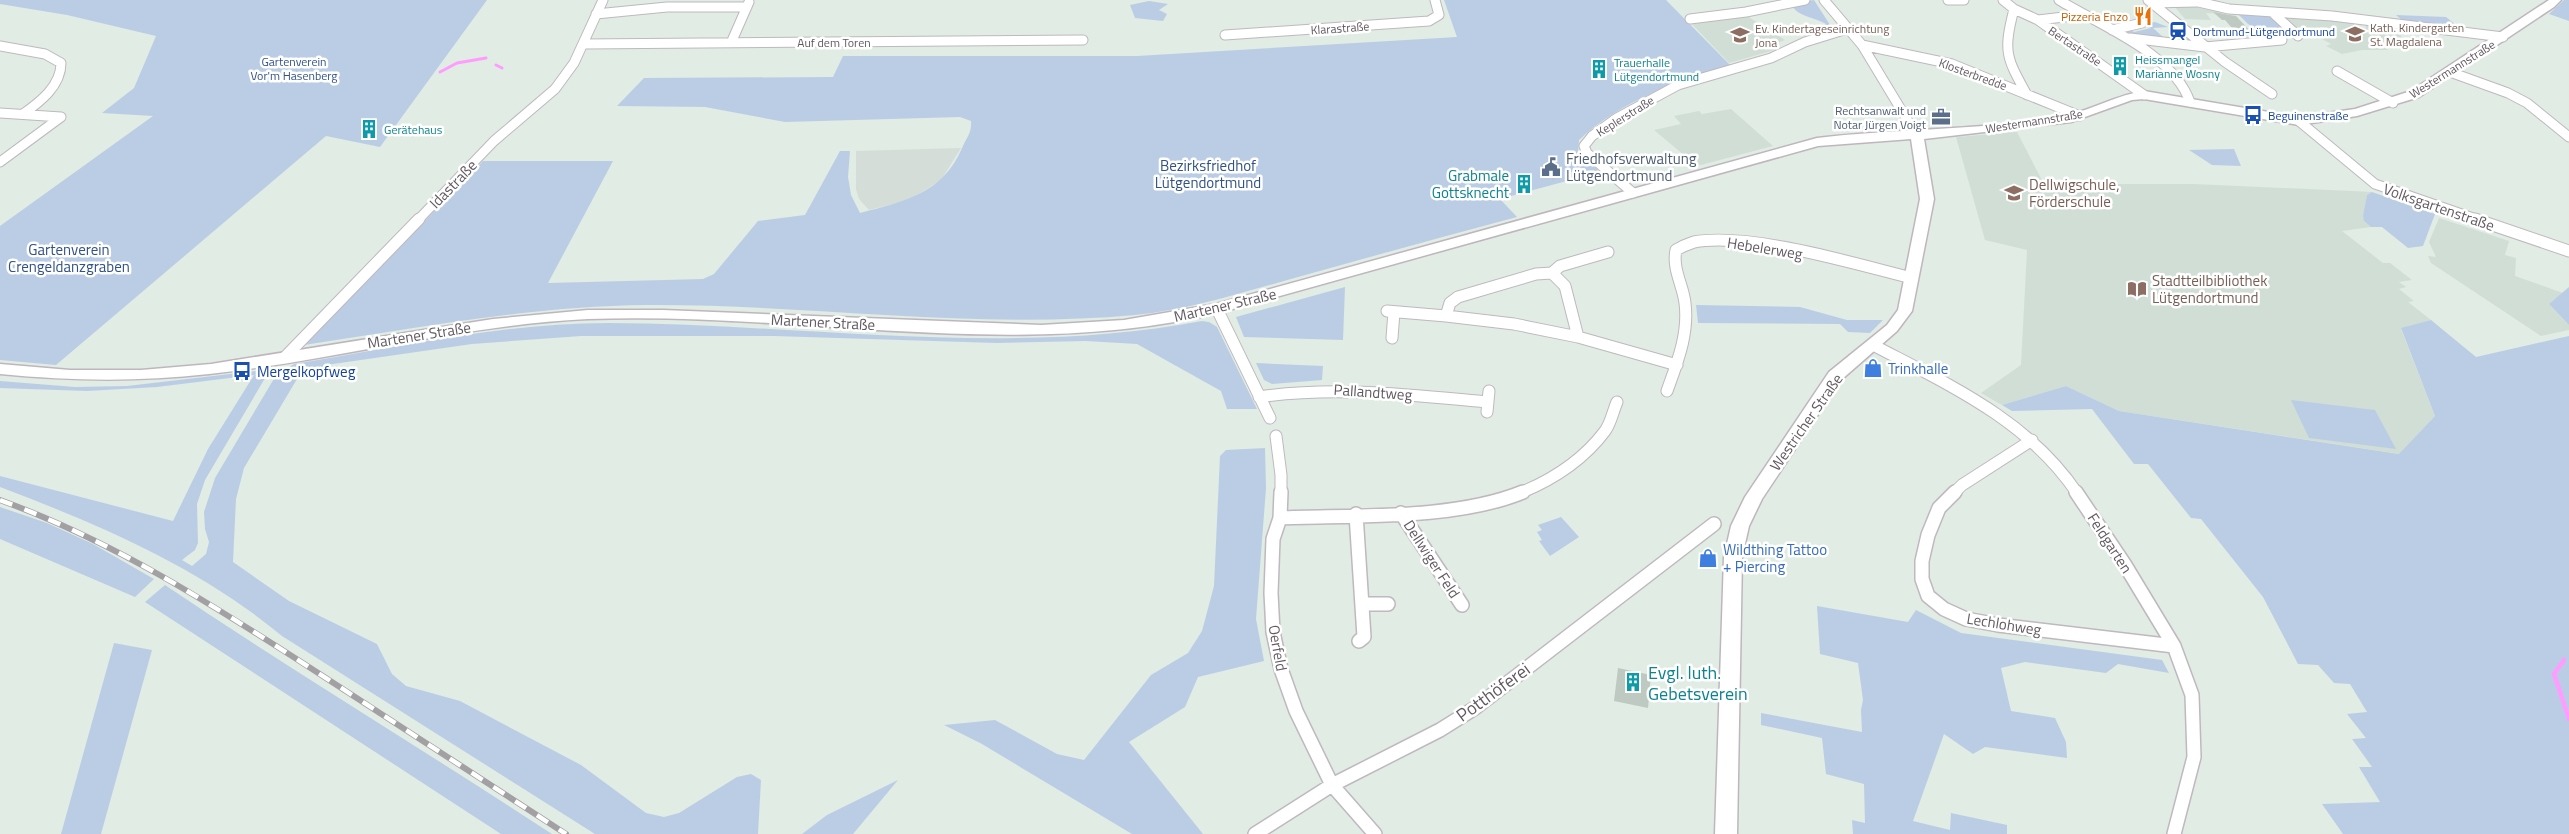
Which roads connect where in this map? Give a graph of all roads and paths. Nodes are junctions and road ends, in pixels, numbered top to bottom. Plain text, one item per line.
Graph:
1 (604, 0) edge
2 (1436, 0) edge
3 (1805, 0) edge
4 (1948, 0) edge
5 (1964, 0) edge
6 (2003, 0) edge
7 (2059, 0) edge
8 (2555, 0) edge
9 (1827, 1) edge
10 (2193, 1) edge
11 (2150, 2) edge
12 (748, 3) edge
13 (2014, 9) junction
14 (2273, 13) junction
15 (596, 14) junction
16 (2081, 15) junction
17 (1690, 19) dead end
18 (2356, 19) junction
19 (2038, 20) junction
20 (2142, 23) dead end
21 (2362, 27) dead end
22 (1847, 29) junction
23 (2112, 30) junction
24 (1225, 34) dead end
25 (2298, 36) dead end
26 (2503, 37) junction
27 (2126, 38) junction
28 (1083, 40) dead end
29 (2282, 40) dead end
30 (731, 43) junction
31 (584, 44) junction
32 (1862, 45) junction
33 (0, 46) edge
34 (2206, 47) junction
35 (2337, 71) dead end
36 (2450, 72) junction
37 (2027, 94) junction
38 (2272, 94) dead end
39 (2144, 95) junction
40 (2190, 102) junction
41 (2393, 103) junction
42 (0, 113) edge
43 (23, 114) junction
44 (2080, 116) junction
45 (2299, 121) junction
46 (1917, 136) junction
47 (2569, 137) edge
48 (0, 162) edge
49 (1633, 194) junction
50 (1608, 252) dead end
51 (2569, 252) edge
52 (1552, 273) junction
53 (1912, 278) junction
54 (1217, 309) junction
55 (1446, 316) junction
56 (1578, 336) junction
57 (1392, 338) dead end
58 (1873, 345) junction
59 (285, 357) junction
60 (1676, 365) junction
61 (0, 369) edge
62 (1667, 391) dead end
63 (1259, 397) junction
64 (1488, 402) dead end
65 (1617, 402) dead end
66 (1270, 418) dead end
67 (1276, 436) dead end
68 (2032, 440) junction
69 (1401, 513) junction
70 (1356, 514) junction
71 (1280, 518) junction
72 (1714, 524) dead end
73 (1362, 604) junction
74 (1388, 604) dead end
75 (1462, 604) dead end
76 (1359, 642) dead end
77 (2174, 646) junction
78 (1332, 785) junction
79 (1255, 834) edge
80 (1375, 834) edge
81 (1726, 834) edge
82 (2174, 834) edge

1 - 15 street, Idastraße
2 - 24 street, Klarastraße
3 - 17 street
4 - 5 street
6 - 13 street, Bertastraße
7 - 16 street
8 - 26 street, Westermannstraße
9 - 22 street, Westricher Straße
10 - 11 street
10 - 14 street
11 - 34 street
12 - 15 street
12 - 30 street
13 - 19 street, Bertastraße
13 - 37 street
14 - 18 street
14 - 25 street
15 - 31 street, Idastraße
16 - 19 street
16 - 23 street
18 - 21 street
18 - 26 street
19 - 39 street, Bertastraße
20 - 23 street
22 - 32 street, Westricher Straße
22 - 49 street, Keplerstraße
23 - 27 street
26 - 36 street, Westermannstraße
27 - 34 street
27 - 40 street
28 - 30 street, Auf dem Toren
29 - 34 street
30 - 31 street, Auf dem Toren
31 - 59 street, Idastraße
32 - 37 street, Klosterbredde
32 - 46 street, Westricher Straße
33 - 43 street
34 - 38 street
35 - 41 street
36 - 41 street, Westermannstraße
36 - 47 street
37 - 44 street, Klosterbredde
39 - 40 street, Westermannstraße
39 - 44 street, Westermannstraße
40 - 45 street, Westermannstraße
41 - 45 street, Westermannstraße
42 - 43 street
43 - 48 street
44 - 46 street, Westermannstraße
45 - 51 street, Volksgartenstraße
46 - 49 street, Westermannstraße
46 - 53 street, Westricher Straße
49 - 54 street, Martener Straße
50 - 52 street
52 - 55 street
52 - 56 street
53 - 58 street, Westricher Straße
53 - 60 street, Hebelerweg
54 - 59 street, Martener Straße
54 - 63 street
55 - 56 street
55 - 57 street
56 - 60 street
58 - 68 street, Feldgarten
58 - 81 street, Westricher Straße
59 - 61 street, Martener Straße
60 - 62 street, Hebelerweg
63 - 64 street, Pallandtweg
63 - 66 street
65 - 69 street, Dellwiger Feld
67 - 71 street, Oerfeld
68 - 77 street, Feldgarten
68 - 77 street, Lechlohweg
69 - 70 street, Dellwiger Feld
69 - 75 street, Dellwiger Feld
70 - 71 street, Dellwiger Feld
70 - 73 street
71 - 78 street, Oerfeld
72 - 78 street, Potthöferei
73 - 74 street
73 - 76 street
77 - 82 street, Feldgarten
78 - 79 street, Potthöferei
78 - 80 street, Oerfeld

